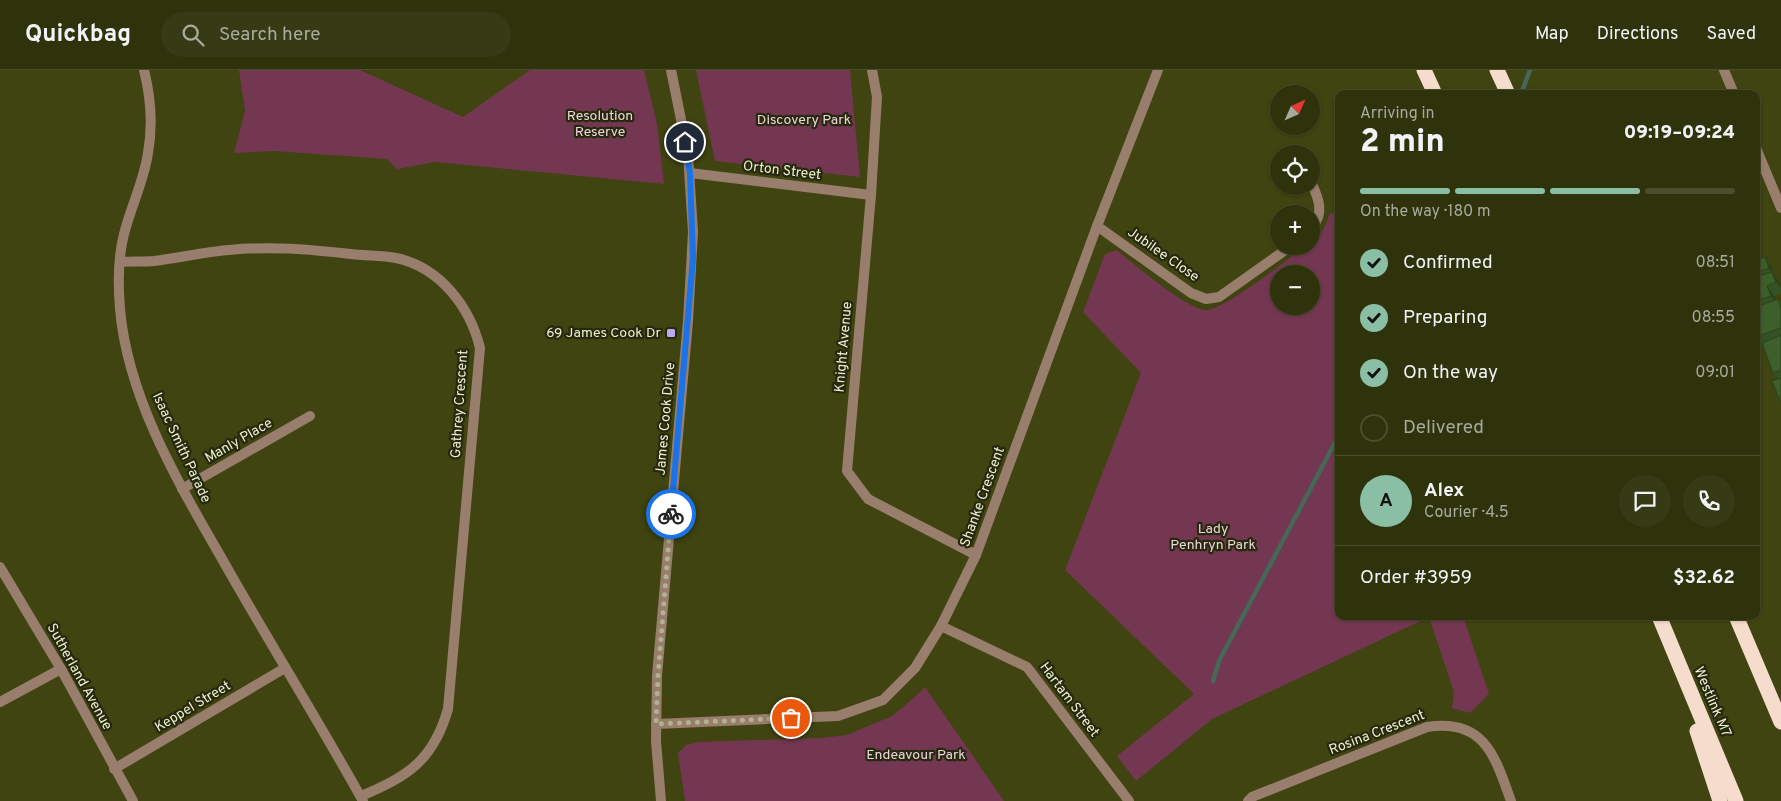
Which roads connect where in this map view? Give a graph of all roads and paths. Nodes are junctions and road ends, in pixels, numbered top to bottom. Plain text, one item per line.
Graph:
1 (144, 70) edge
2 (671, 70) edge
3 (872, 70) edge
4 (1158, 70) edge
5 (1424, 70) edge
6 (1724, 70) edge
7 (1499, 72) edge
8 (1433, 90) edge
9 (1506, 90) edge
10 (1732, 90) edge
11 (1760, 158) edge
12 (690, 173) junction
13 (871, 195) junction
14 (1781, 208) edge
15 (1097, 226) junction
16 (1278, 255) edge
17 (120, 262) junction
18 (310, 416) dead end
19 (182, 489) junction
20 (976, 555) junction
21 (0, 567) edge
22 (1660, 620) edge
23 (1738, 620) edge
24 (941, 626) junction
25 (1669, 643) junction
26 (285, 668) junction
27 (61, 669) junction
28 (0, 702) edge
29 (1781, 722) edge
30 (656, 724) junction
31 (114, 769) junction
32 (362, 799) edge
33 (133, 801) edge
34 (660, 801) edge
35 (1129, 801) edge
36 (1248, 801) edge
37 (1511, 801) edge
38 (1720, 801) edge
39 (1736, 801) edge

1 - 17 street, Isaac Smith Parade
2 - 12 street, James Cook Drive
3 - 13 street, Knight Avenue
4 - 15 street, Shanke Crescent
5 - 8 highway
6 - 10 street
7 - 9 highway
11 - 14 street
12 - 13 street, Orton Street
12 - 30 street, James Cook Drive
13 - 20 street, Knight Avenue
15 - 16 street, Jubilee Close
15 - 20 street, Shanke Crescent
17 - 19 street, Isaac Smith Parade
17 - 32 street, Gathrey Crescent
18 - 19 street, Manly Place
19 - 26 street, Isaac Smith Parade
20 - 24 street, Shanke Crescent
21 - 27 street, Sutherland Avenue
22 - 25 highway, Westlink M7
23 - 29 highway
24 - 30 street, Shanke Crescent
24 - 35 street, Hartam Street
25 - 38 highway
25 - 39 highway, Westlink M7
26 - 31 street, Keppel Street
26 - 32 street, Isaac Smith Parade
27 - 28 street
27 - 31 street, Sutherland Avenue
30 - 34 street, James Cook Drive
31 - 33 street, Sutherland Avenue
36 - 37 street, Rosina Crescent

